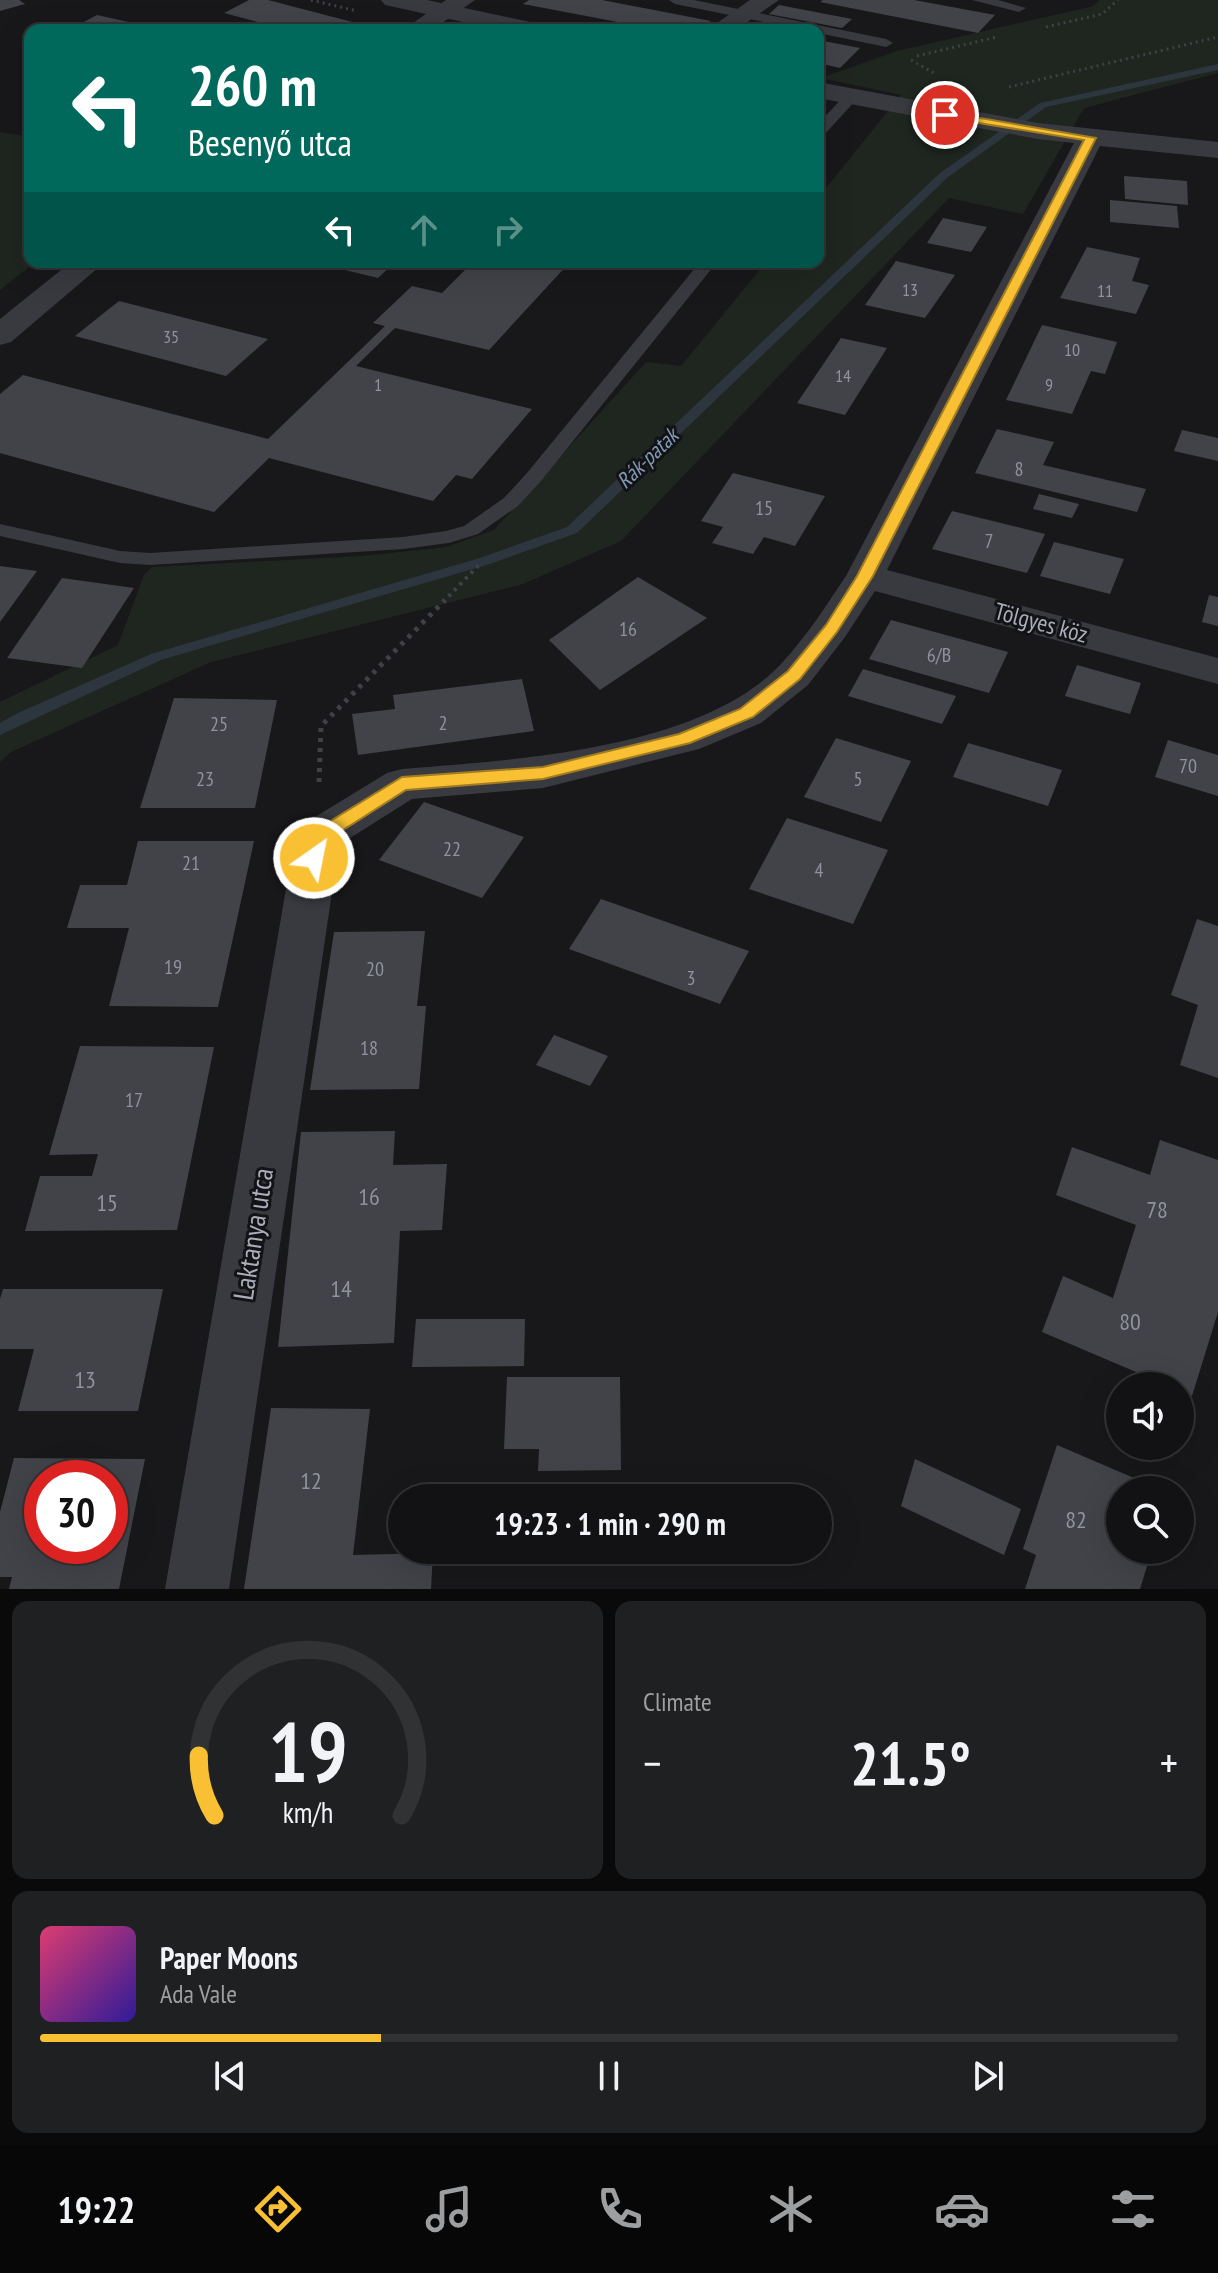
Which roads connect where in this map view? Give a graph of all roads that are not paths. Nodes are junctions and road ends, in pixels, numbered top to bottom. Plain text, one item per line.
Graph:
1 (393, 0) edge
2 (675, 0) edge
3 (767, 0) edge
4 (978, 0) edge
5 (454, 6) edge
6 (1019, 8) dead end
7 (743, 14) junction
8 (425, 24) edge
9 (515, 24) edge
10 (728, 24) edge
11 (792, 24) edge
12 (824, 30) edge
13 (886, 43) dead end
14 (824, 91) edge
15 (852, 96) junction
16 (824, 126) edge
17 (1090, 138) junction
18 (1218, 150) edge
19 (83, 268) edge
20 (704, 268) edge
21 (0, 335) edge
22 (0, 530) edge
23 (865, 576) junction
24 (1218, 671) edge
25 (197, 1589) edge

1 - 5 street
2 - 7 lane
3 - 7 street
4 - 6 lane
5 - 8 street
5 - 9 street
7 - 10 street
7 - 11 lane
12 - 13 lane
14 - 15 street
15 - 16 lane
15 - 17 street
17 - 18 street
17 - 23 street
19 - 21 street
20 - 22 lane
23 - 24 street, Tölgyes köz
23 - 25 street, Laktanya utca

